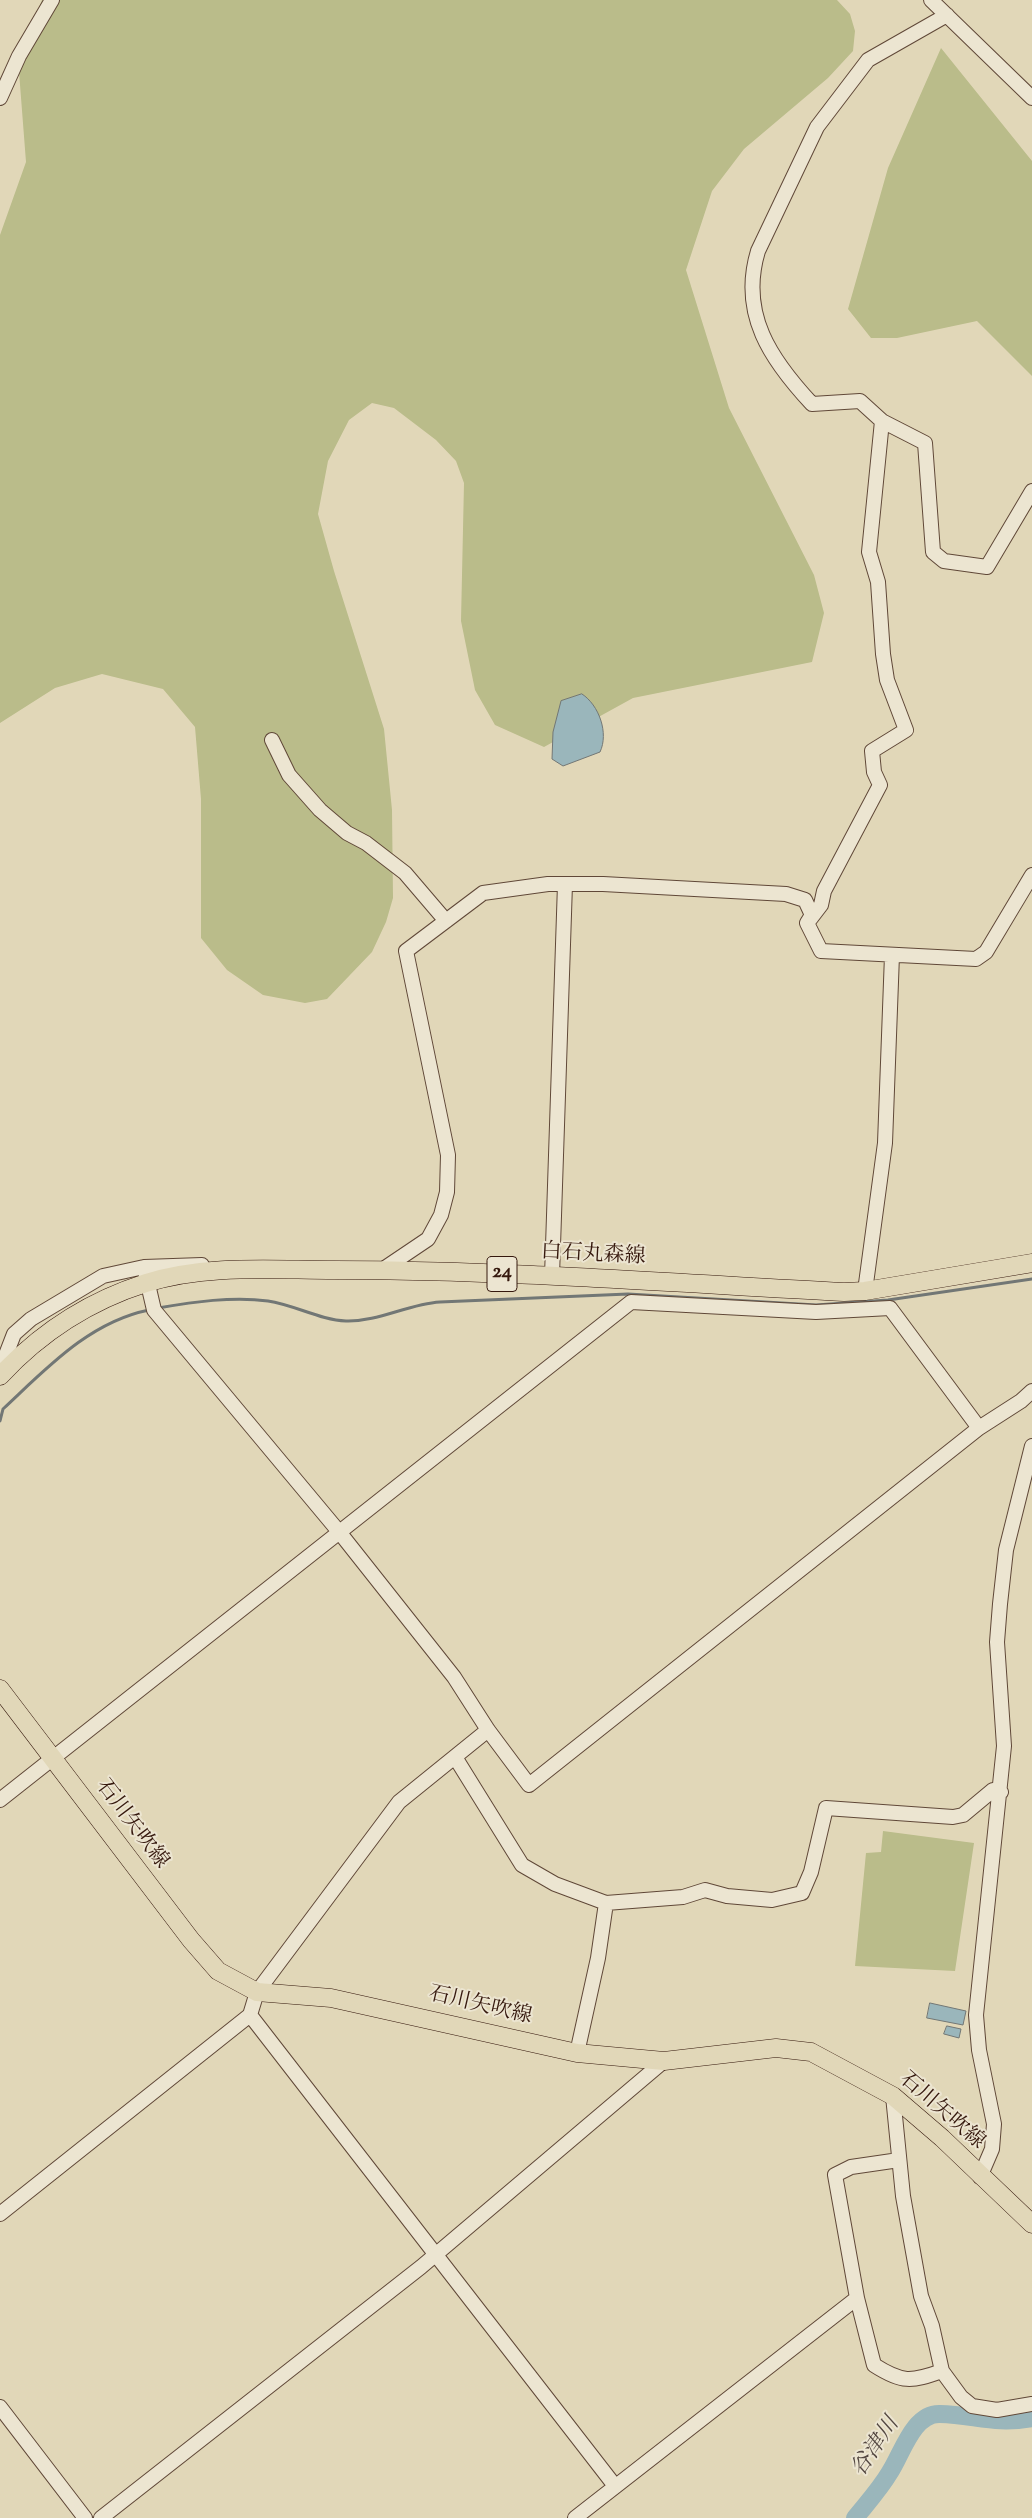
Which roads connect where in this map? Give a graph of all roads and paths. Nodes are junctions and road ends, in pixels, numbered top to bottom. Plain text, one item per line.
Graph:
1 (52, 0) edge
2 (931, 0) edge
3 (947, 15) junction
4 (0, 98) edge
5 (1032, 98) edge
6 (882, 421) junction
7 (1032, 491) edge
8 (272, 740) dead end
9 (1032, 875) edge
10 (565, 884) junction
11 (446, 921) junction
12 (807, 923) junction
13 (892, 955) junction
14 (1032, 1264) edge
15 (382, 1270) junction
16 (145, 1275) junction
17 (552, 1276) junction
18 (865, 1291) junction
19 (3, 1373) edge
20 (1032, 1391) edge
21 (979, 1428) junction
22 (1032, 1446) edge
23 (340, 1533) junction
24 (0, 1689) edge
25 (488, 1730) junction
26 (455, 1757) junction
27 (52, 1759) junction
28 (1001, 1792) junction
29 (0, 1800) edge
30 (606, 1903) junction
31 (257, 1992) junction
32 (250, 2015) junction
33 (576, 2053) junction
34 (664, 2061) junction
35 (893, 2096) junction
36 (899, 2160) junction
37 (980, 2177) junction
38 (0, 2214) edge
39 (1032, 2224) edge
40 (437, 2254) junction
41 (857, 2298) junction
42 (942, 2372) junction
43 (1032, 2404) edge
44 (0, 2407) edge
45 (615, 2486) junction
46 (86, 2518) edge
47 (101, 2518) edge
48 (574, 2518) edge

1 - 4 street
2 - 3 street
3 - 5 street
3 - 6 street
6 - 7 street
6 - 12 street
8 - 11 street
9 - 13 street
10 - 11 street
10 - 12 street
10 - 17 street
11 - 15 street
12 - 13 street
13 - 18 street
14 - 18 main road, 白石丸森線 / 24
15 - 16 main road, 白石丸森線 / 24
15 - 17 main road, 白石丸森線 / 24
16 - 19 main road, 白石丸森線 / 24
16 - 23 street
17 - 18 main road, 白石丸森線 / 24
20 - 21 street
21 - 23 street
21 - 25 street
22 - 28 street
23 - 25 street
23 - 27 street
24 - 27 main road, 石川矢吹線
25 - 26 street
26 - 30 street
26 - 31 street
27 - 29 street
27 - 31 main road, 石川矢吹線
28 - 30 street
28 - 37 street
30 - 33 street
31 - 32 street
31 - 33 main road, 石川矢吹線
32 - 38 street
32 - 40 street
33 - 34 main road, 石川矢吹線
34 - 35 main road, 石川矢吹線
34 - 40 street
35 - 36 street
35 - 37 main road, 石川矢吹線
36 - 41 street
36 - 42 street
37 - 39 main road, 石川矢吹線
40 - 45 street
40 - 47 street
41 - 42 street
41 - 45 street
42 - 43 street
44 - 46 street
45 - 48 street

